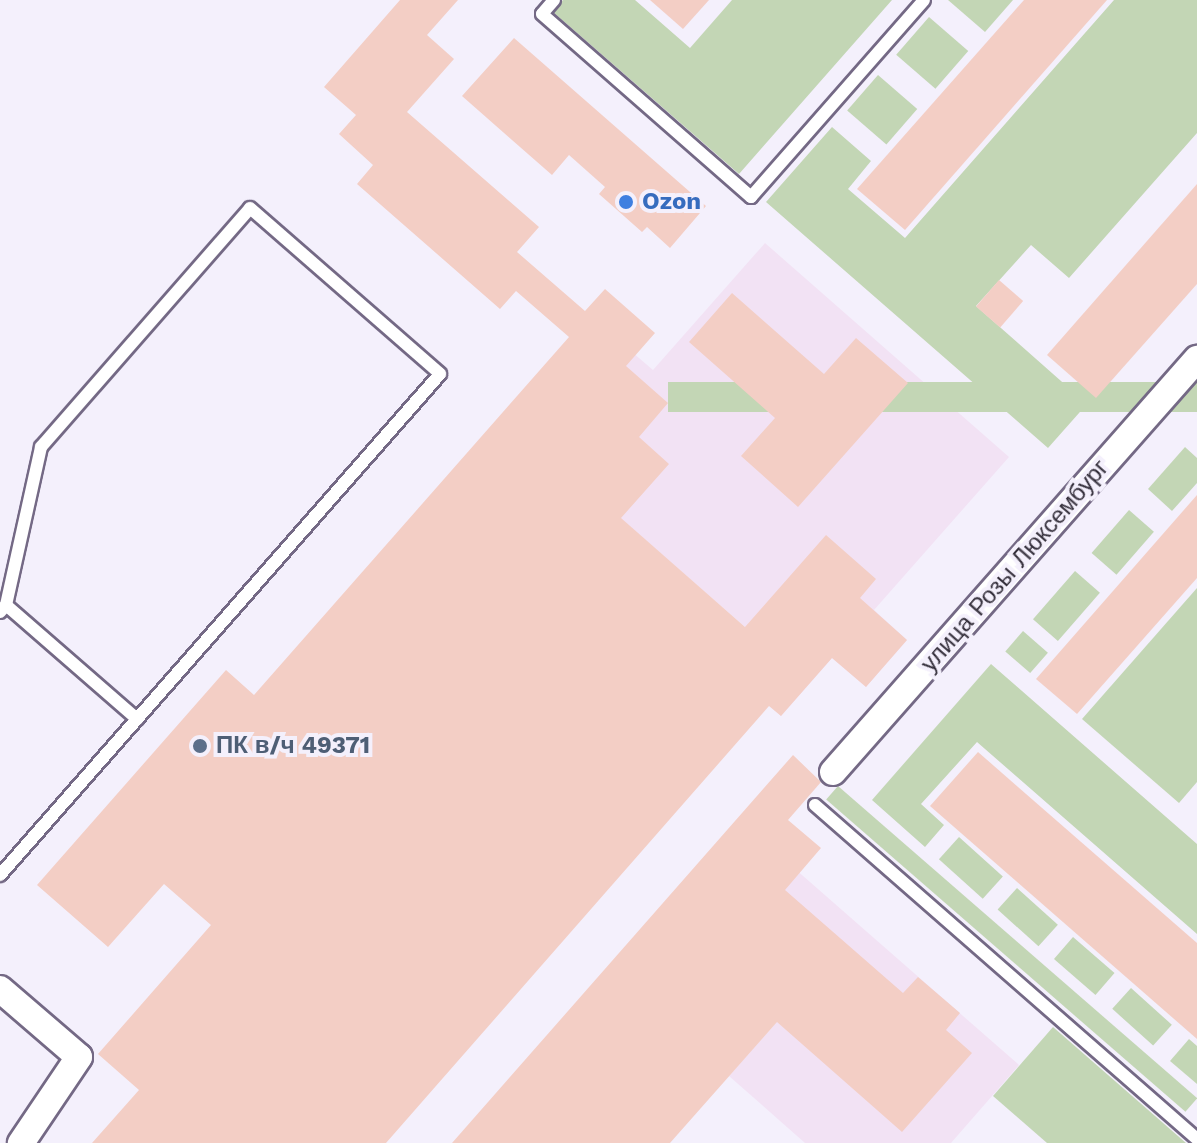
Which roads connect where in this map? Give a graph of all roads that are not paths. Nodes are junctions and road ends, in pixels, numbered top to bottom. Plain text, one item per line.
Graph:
1 (554, 0) edge
2 (924, 0) edge
3 (1197, 359) edge
4 (3, 608) edge
5 (137, 719) junction
6 (833, 772) dead end
7 (815, 805) dead end
8 (0, 875) edge
9 (0, 989) edge
10 (1197, 1139) edge
11 (21, 1143) edge

1 - 2 lane
3 - 6 street, улица Розы Люксембург
4 - 5 lane
4 - 5 lane
5 - 8 lane
7 - 10 lane
9 - 11 street

